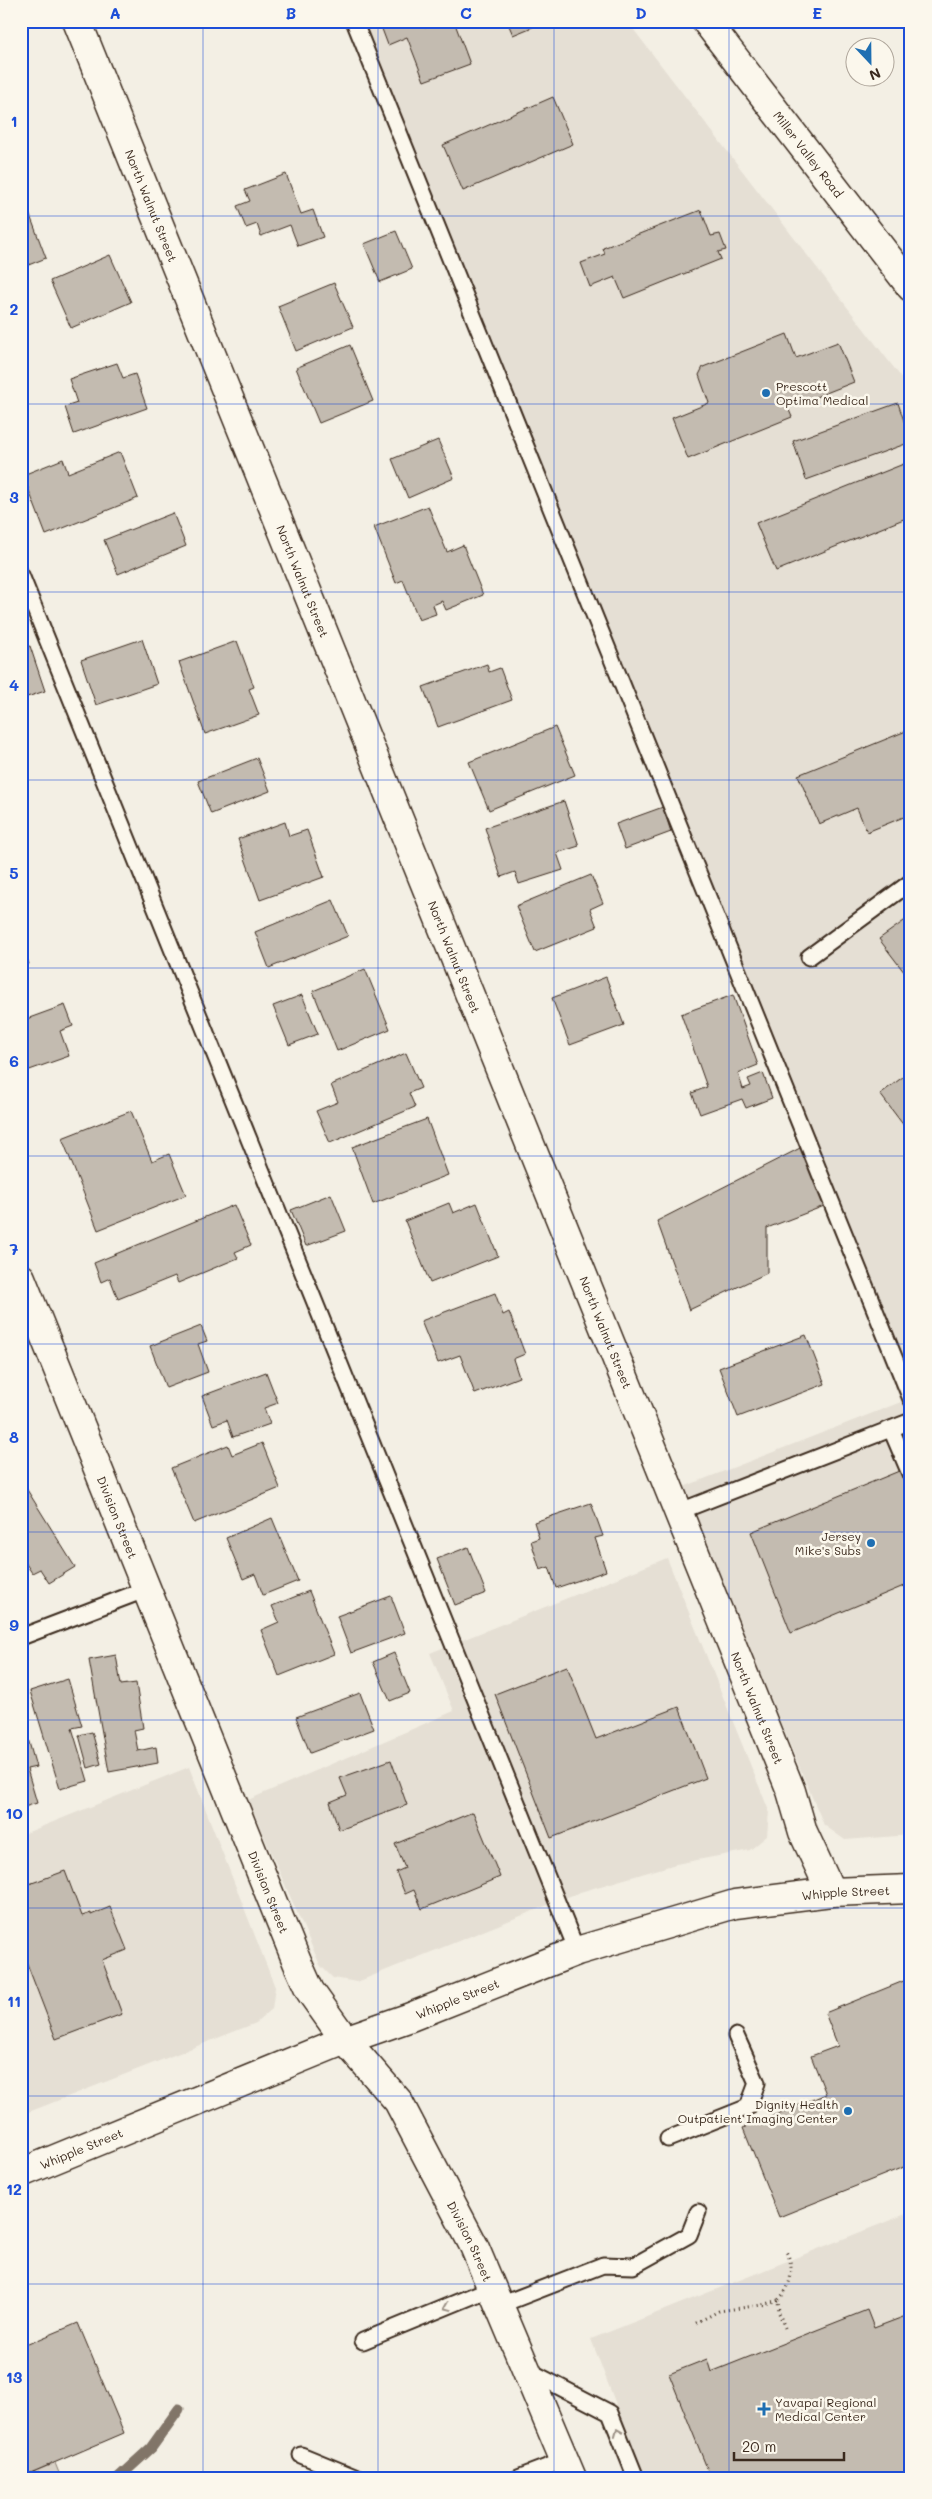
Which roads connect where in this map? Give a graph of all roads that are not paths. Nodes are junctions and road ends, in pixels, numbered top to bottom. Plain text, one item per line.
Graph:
1 (77, 21) edge
2 (354, 21) edge
3 (706, 21) edge
4 (911, 287) edge
5 (21, 575) edge
6 (911, 882) edge
7 (809, 956) dead end
8 (21, 1278) edge
9 (911, 1399) edge
10 (911, 1420) edge
11 (891, 1428) junction
12 (911, 1476) edge
13 (678, 1512) junction
14 (147, 1589) junction
15 (21, 1637) edge
16 (911, 1889) edge
17 (831, 1892) junction
18 (577, 1950) junction
19 (736, 2036) dead end
20 (345, 2040) junction
21 (668, 2139) dead end
22 (21, 2173) edge
23 (698, 2212) dead end
24 (496, 2297) junction
25 (363, 2341) dead end
26 (529, 2371) junction
27 (302, 2455) dead end
28 (568, 2469) edge
29 (357, 2478) edge
30 (518, 2478) edge
31 (636, 2478) edge

1 - 13 street, North Walnut Street
2 - 9 lane
3 - 4 street, Miller Valley Road
5 - 18 lane
6 - 7 lane
8 - 14 street, Division Street
10 - 11 lane
11 - 12 lane
11 - 13 lane
13 - 17 street, North Walnut Street
14 - 15 lane
14 - 20 street, Division Street
16 - 17 street, Whipple Street
17 - 18 street, Whipple Street
18 - 20 street, Whipple Street
19 - 21 lane
20 - 22 street, Whipple Street
20 - 24 street, Division Street
23 - 24 lane
24 -> 25 lane
24 - 26 street, Division Street
26 - 28 street, Division Street
31 -> 26 lane
27 - 29 lane
28 - 30 lane

